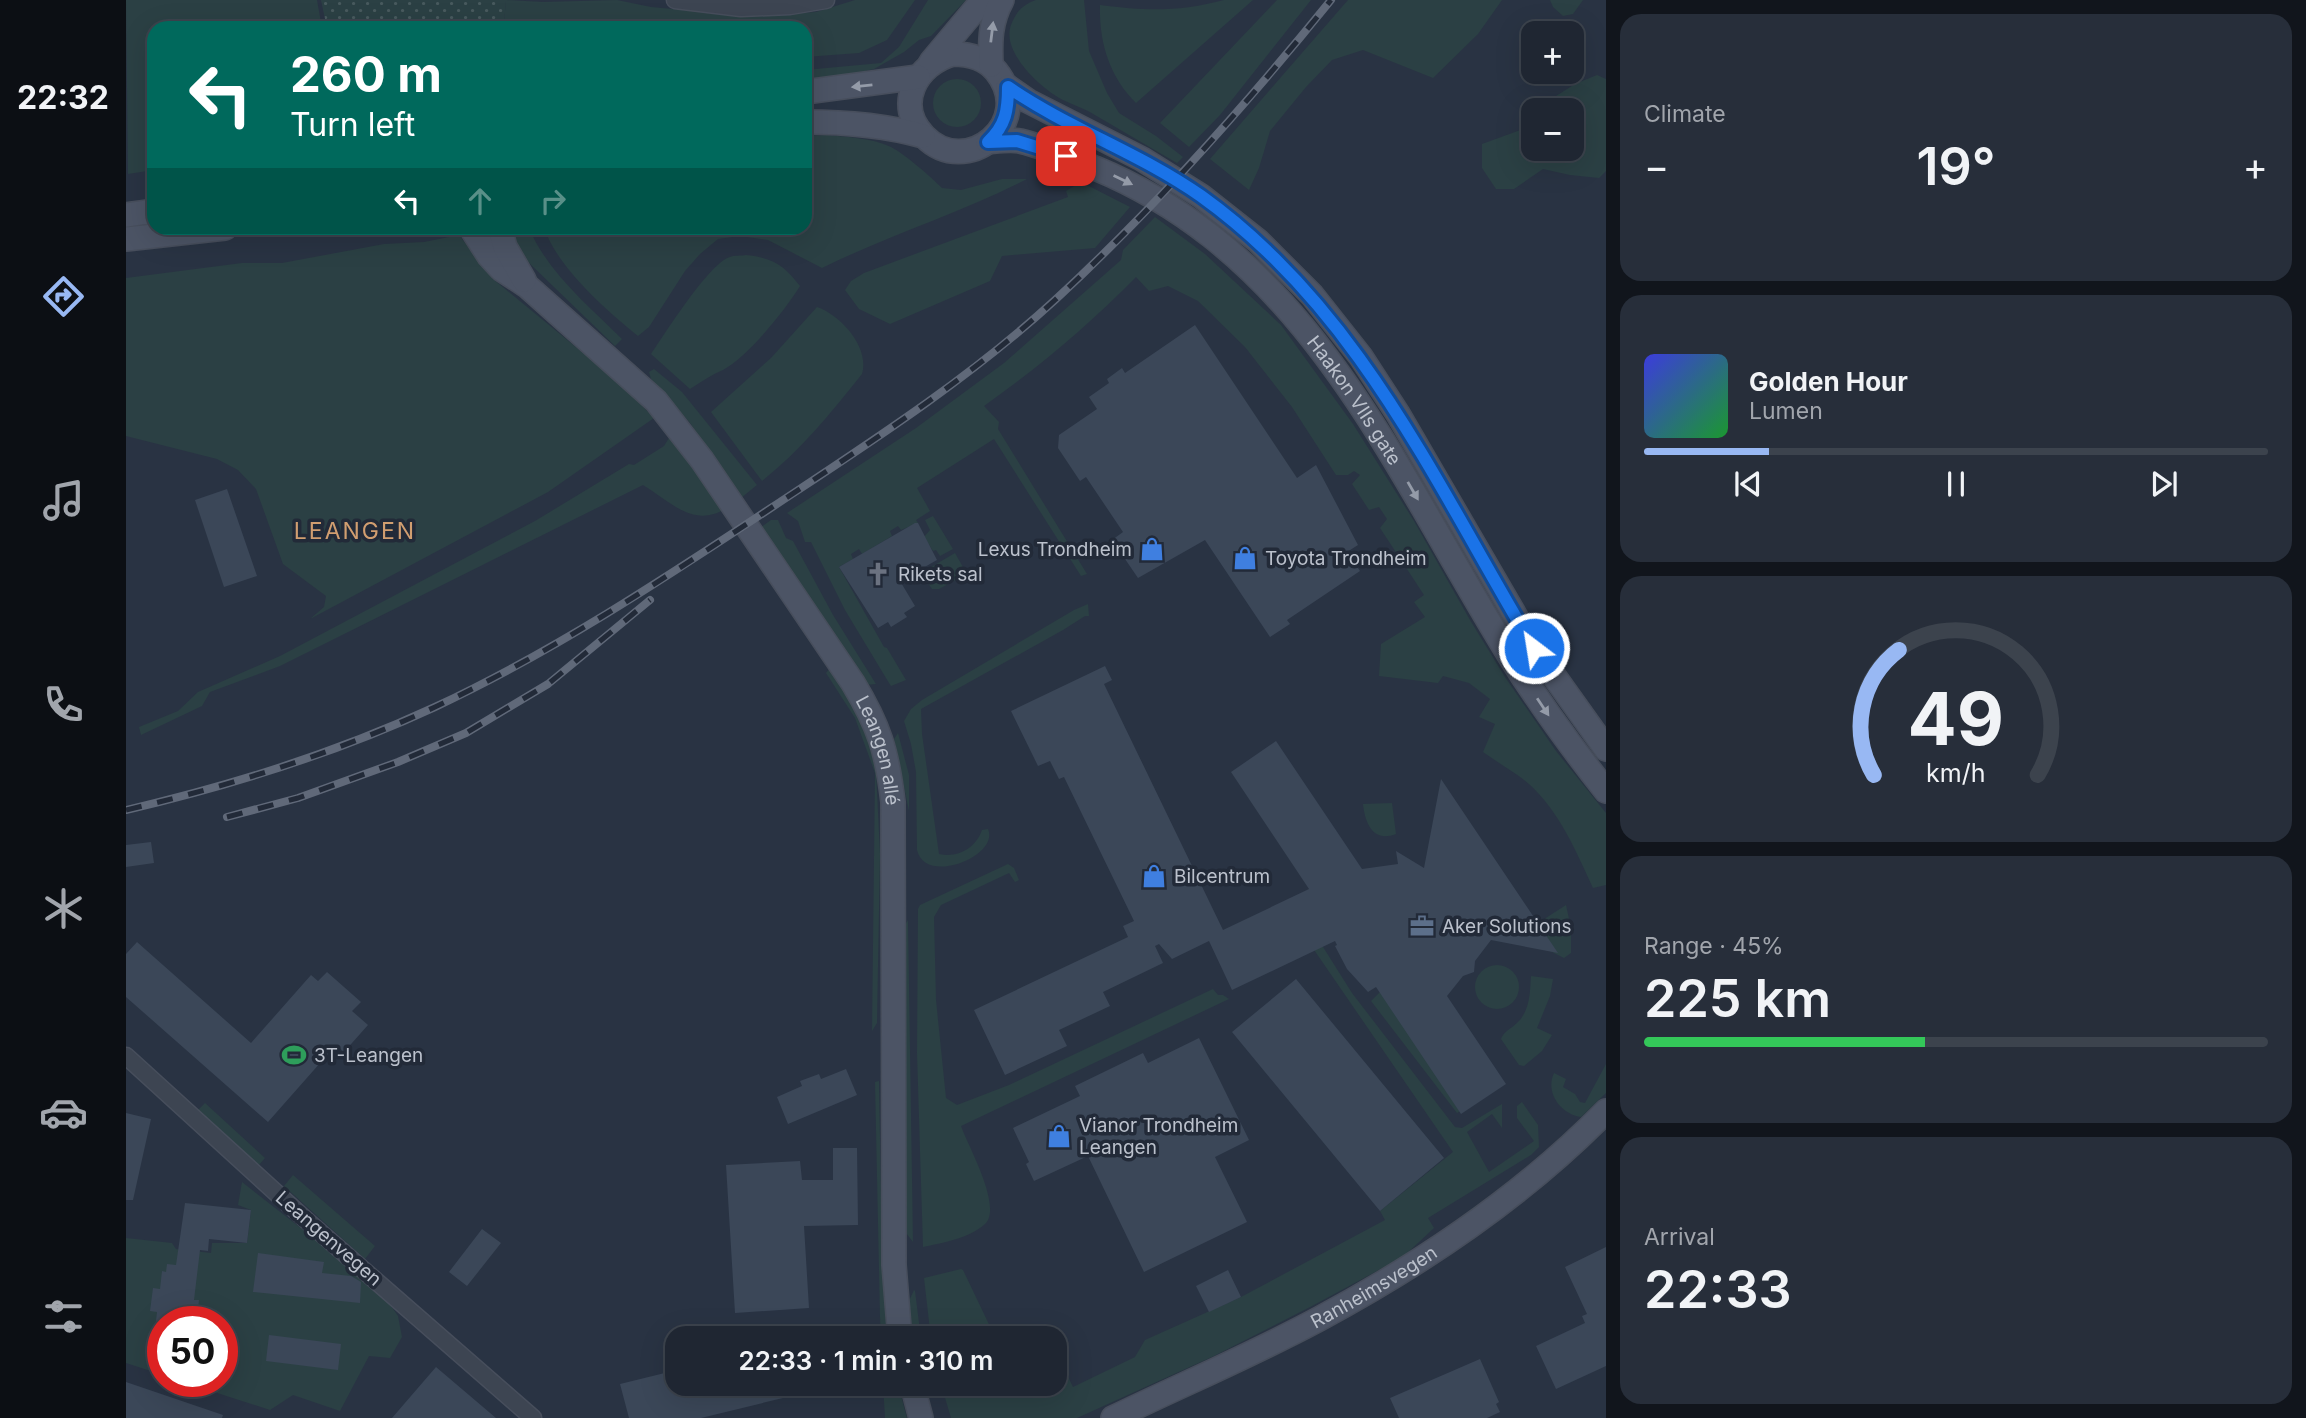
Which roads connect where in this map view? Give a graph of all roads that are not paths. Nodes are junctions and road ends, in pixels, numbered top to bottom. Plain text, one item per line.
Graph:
1 (675, 0) edge
2 (826, 0) edge
3 (983, 0) edge
4 (1002, 0) edge
5 (992, 65) junction
6 (923, 71) junction
7 (1008, 87) junction
8 (812, 91) edge
9 (812, 122) edge
10 (923, 135) junction
11 (988, 142) junction
12 (147, 212) edge
13 (126, 215) edge
14 (162, 235) edge
15 (476, 235) edge
16 (502, 235) edge
17 (126, 239) edge
18 (527, 286) junction
19 (1606, 749) edge
20 (1606, 791) edge
21 (126, 1056) edge
22 (1606, 1111) edge
23 (899, 1326) edge
24 (915, 1396) edge
25 (533, 1418) edge
26 (921, 1418) edge
27 (1113, 1418) edge

1 - 2 street
3 - 6 main road
5 -> 4 main road
5 - 6 main road
5 - 7 main road
6 -> 8 main road
6 - 10 main road
7 - 11 main road
7 - 19 main road, Haakon VIIs gate
9 - 10 main road
10 - 11 main road
11 -> 20 main road, Haakon VIIs gate
12 - 13 main road
14 - 17 main road
15 - 18 main road, Leangen allé
16 - 18 main road, Leangen allé
18 - 23 main road, Leangen allé
21 - 25 street, Leangenvegen
22 - 27 main road, Ranheimsvegen
24 - 26 main road

